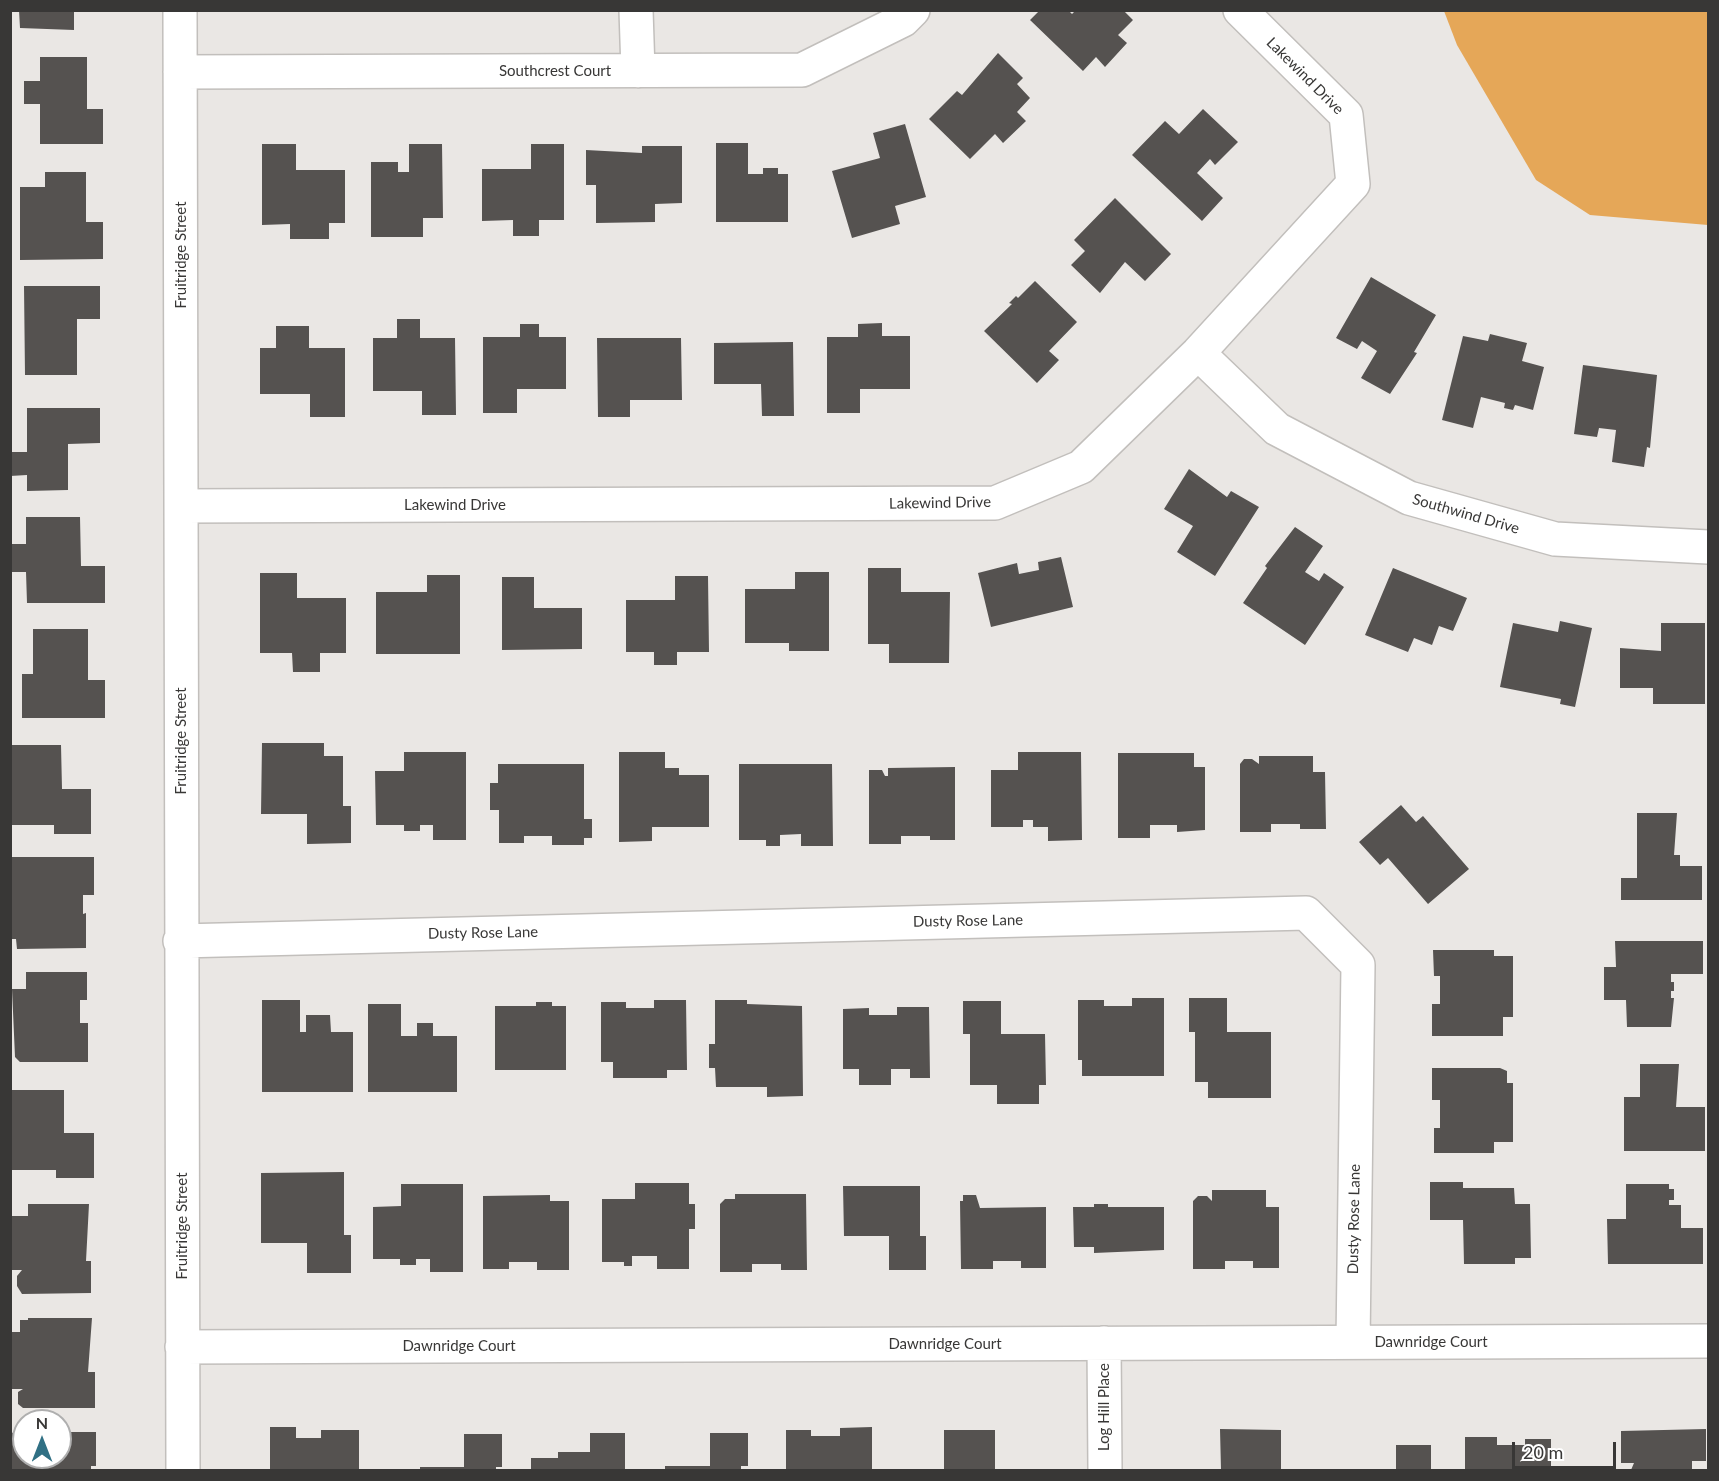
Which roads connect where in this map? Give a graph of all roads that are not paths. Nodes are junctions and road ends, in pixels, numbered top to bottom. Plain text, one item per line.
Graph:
1 (180, 10) edge
2 (636, 10) edge
3 (913, 10) edge
4 (1240, 10) edge
5 (638, 71) junction
6 (180, 72) junction
7 (1198, 353) junction
8 (182, 506) junction
9 (1708, 547) edge
10 (180, 941) junction
11 (1708, 1341) edge
12 (1353, 1342) junction
13 (1104, 1343) junction
14 (182, 1347) junction
15 (183, 1470) edge
16 (1105, 1470) edge

1 - 6 street, Fruitridge Street
2 - 5 street
3 - 5 street, Southcrest Court
4 - 7 street, Lakewind Drive
5 - 6 street, Southcrest Court
6 - 8 street, Fruitridge Street
7 - 8 street, Lakewind Drive
7 - 9 street, Southwind Drive
8 - 10 street, Fruitridge Street
10 - 12 street, Dusty Rose Lane
10 - 14 street, Fruitridge Street
11 - 12 street, Dawnridge Court
12 - 13 street, Dawnridge Court
13 - 14 street, Dawnridge Court
13 - 16 street, Log Hill Place
14 - 15 street, Fruitridge Street

